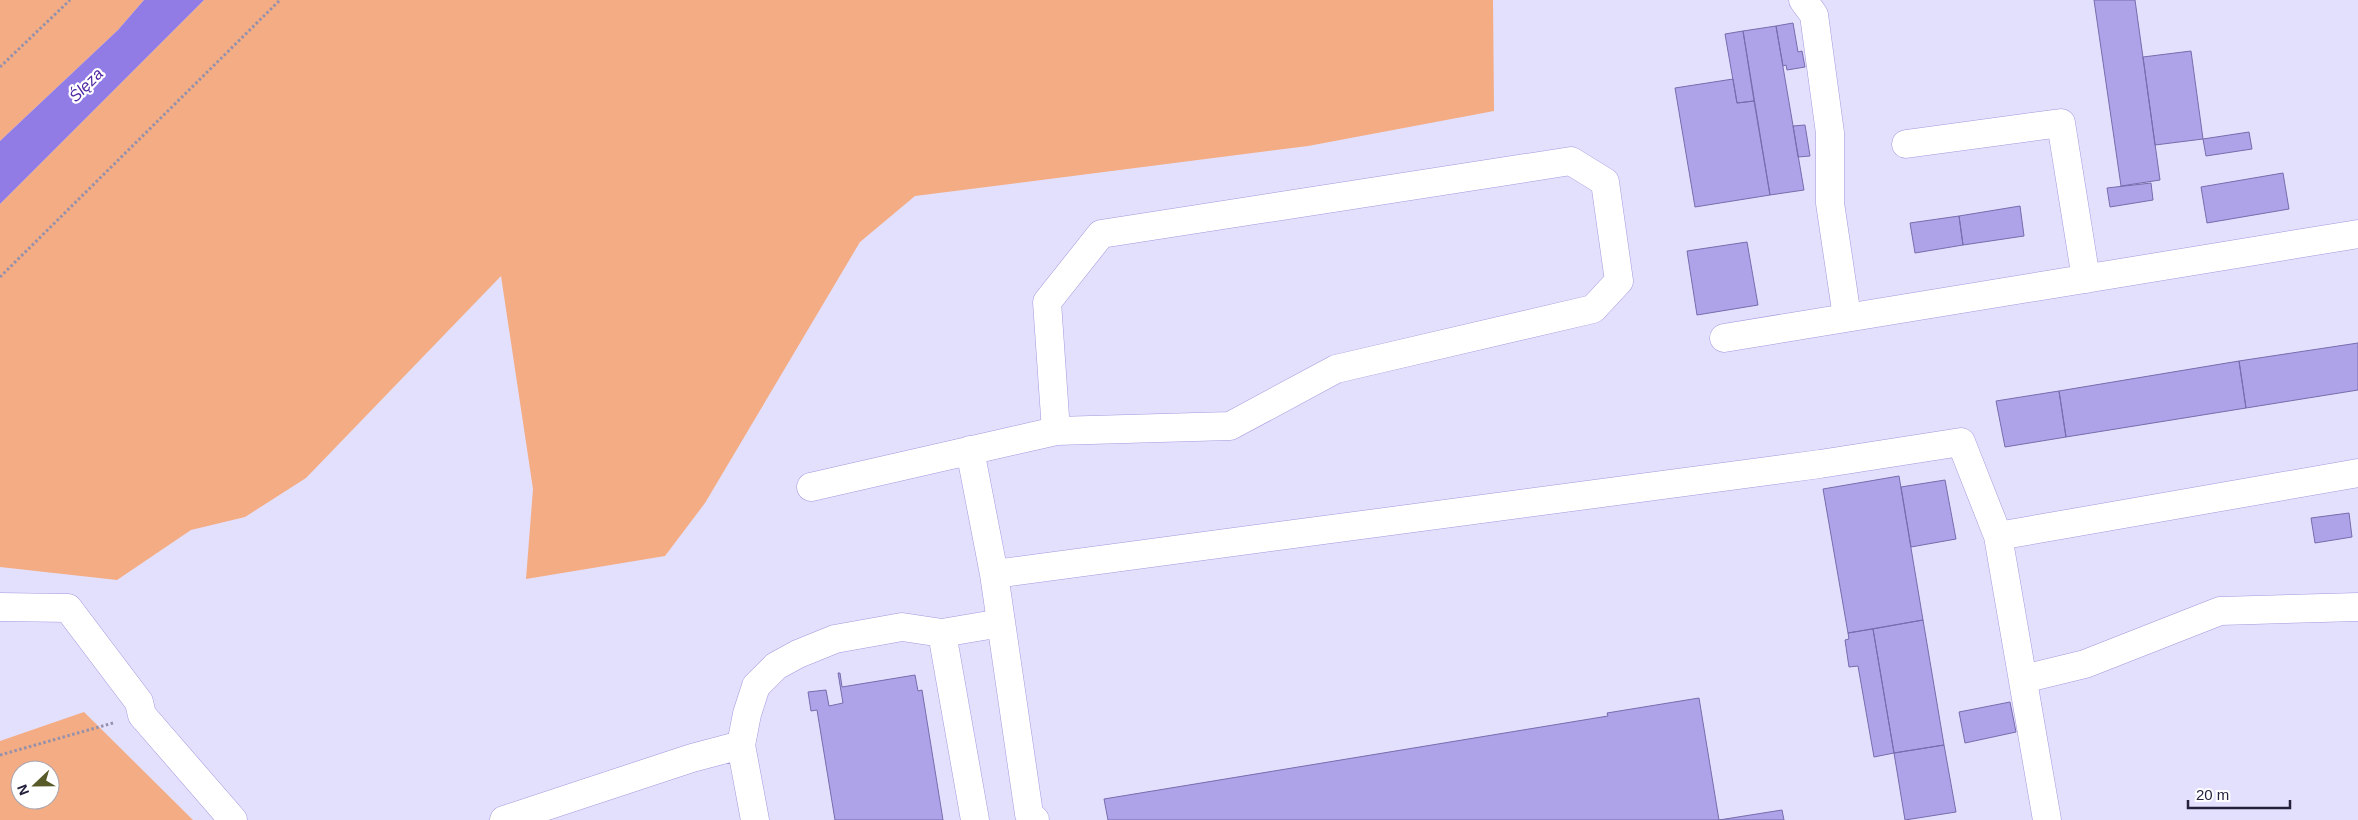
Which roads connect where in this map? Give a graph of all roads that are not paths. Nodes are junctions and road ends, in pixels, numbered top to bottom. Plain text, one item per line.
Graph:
1 (1803, 0) edge
2 (1906, 144) dead end
3 (2358, 234) edge
4 (2086, 278) junction
5 (1848, 317) junction
6 (1724, 338) dead end
7 (1056, 430) junction
8 (970, 450) junction
9 (2358, 473) edge
10 (811, 487) dead end
11 (1998, 536) junction
12 (994, 574) junction
13 (2358, 606) edge
14 (0, 607) edge
15 (1001, 623) junction
16 (942, 632) junction
17 (2023, 679) junction
18 (741, 745) junction
19 (233, 820) edge
20 (504, 820) edge
21 (755, 820) edge
22 (975, 820) edge
23 (1035, 820) edge
24 (2047, 820) edge

1 - 5 lane
2 - 4 lane
3 - 4 lane
4 - 5 lane
5 - 6 lane
7 - 7 lane
7 - 8 lane
8 - 10 lane
8 - 12 lane
9 - 11 lane
11 - 12 lane
11 - 17 lane
12 - 15 lane
13 - 17 lane
14 - 19 lane
15 - 16 lane
15 - 23 lane
16 - 18 lane
16 - 22 lane
17 - 24 lane
18 - 20 lane
18 - 21 lane

